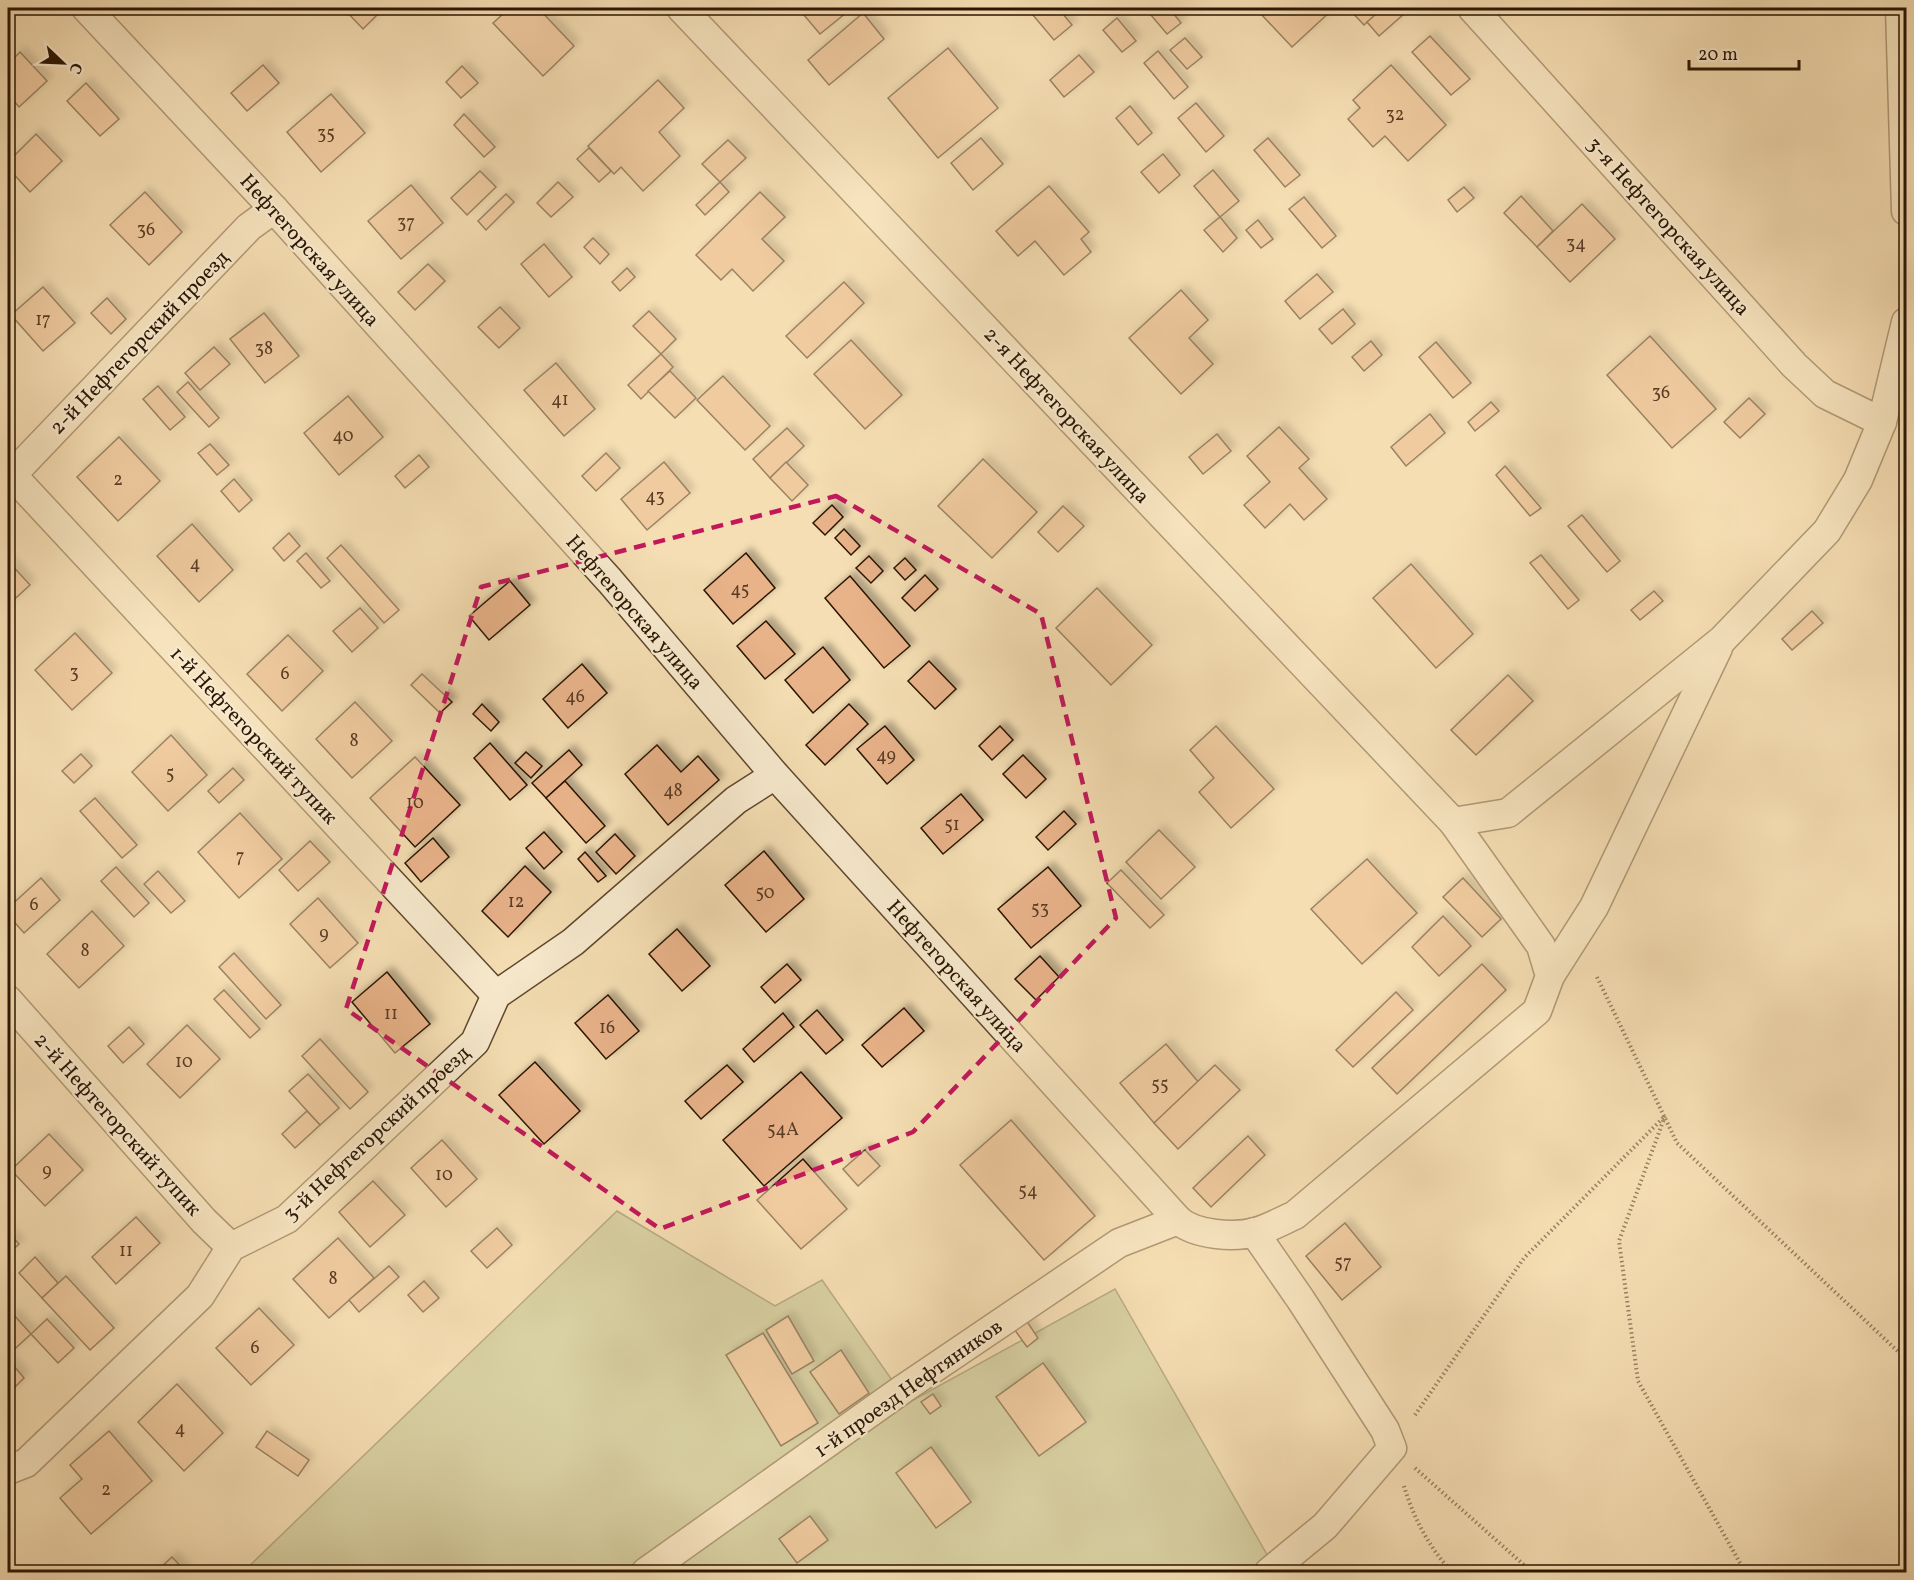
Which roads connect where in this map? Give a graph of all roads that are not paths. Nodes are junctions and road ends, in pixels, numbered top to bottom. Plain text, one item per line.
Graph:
1 (86, 8) edge
2 (681, 8) edge
3 (1472, 8) edge
4 (1900, 8) edge
5 (274, 209) junction
6 (1906, 211) edge
7 (1906, 322) edge
8 (1882, 422) junction
9 (10, 477) edge
10 (1722, 640) junction
11 (775, 775) junction
12 (1453, 822) junction
13 (1550, 976) junction
14 (496, 995) junction
15 (8, 1000) edge
16 (1178, 1220) junction
17 (1254, 1233) junction
18 (231, 1247) junction
19 (8, 1470) edge
20 (646, 1572) edge
21 (1269, 1572) edge

1 - 5 street, Нефтегорская улица
2 - 12 street, 2-я Нефтегорская улица
3 - 8 street, 3-я Нефтегорская улица
4 - 6 street
5 - 9 street, 2-й Нефтегорский проезд
5 - 11 street, Нефтегорская улица
7 - 8 street
8 - 10 street
9 - 14 street, 1-й Нефтегорский тупик
10 - 12 street
10 - 13 street
11 - 14 street
11 - 16 street, Нефтегорская улица
12 - 13 street, 2-я Нефтегорская улица
13 - 17 street
14 - 18 street, 3-й Нефтегорский проезд
15 - 18 street, 2-й Нефтегорский тупик
16 - 17 street
16 - 20 street, 1-й проезд Нефтяников
17 - 21 street
18 - 19 street

